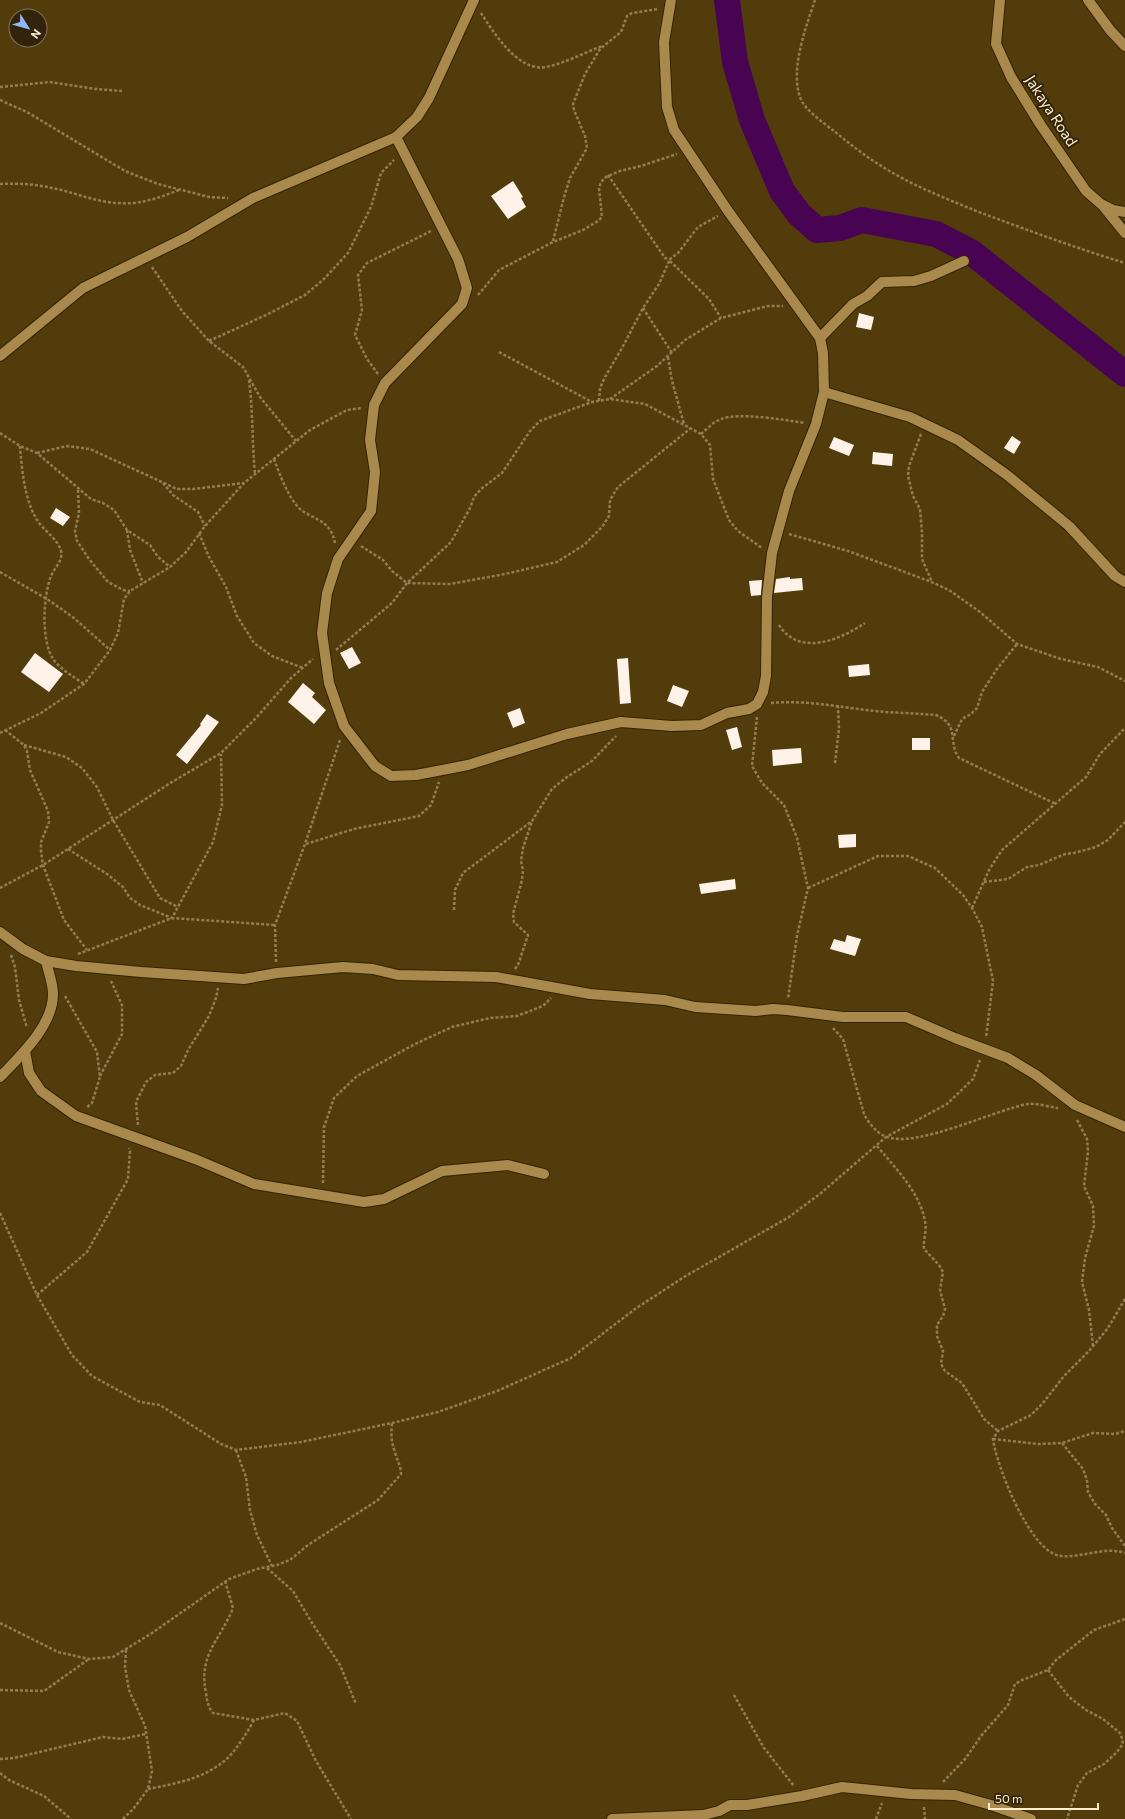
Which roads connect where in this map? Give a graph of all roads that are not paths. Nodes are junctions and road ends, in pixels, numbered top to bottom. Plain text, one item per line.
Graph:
1 (1000, 0) edge
2 (1088, 0) edge
3 (474, 1) edge
4 (670, 3) edge
5 (1125, 46) edge
6 (396, 137) junction
7 (1101, 204) junction
8 (1125, 212) edge
9 (1125, 234) edge
10 (964, 260) dead end
11 (820, 338) junction
12 (0, 356) edge
13 (824, 392) junction
14 (1125, 582) edge
15 (2, 934) edge
16 (46, 961) junction
17 (25, 1051) junction
18 (0, 1077) edge
19 (1125, 1127) edge
20 (544, 1174) dead end
21 (612, 1819) edge
22 (1031, 1819) edge

1 - 7 street, Jakaya Road
2 - 5 street
3 - 6 street
4 - 11 street
6 - 12 street
6 - 13 street
7 - 8 street, Jakaya Road
7 - 9 street
10 - 11 street
11 - 13 street
13 - 14 street
15 - 16 street
16 - 17 street
16 - 19 street
17 - 18 street
17 - 20 street
21 - 22 street

